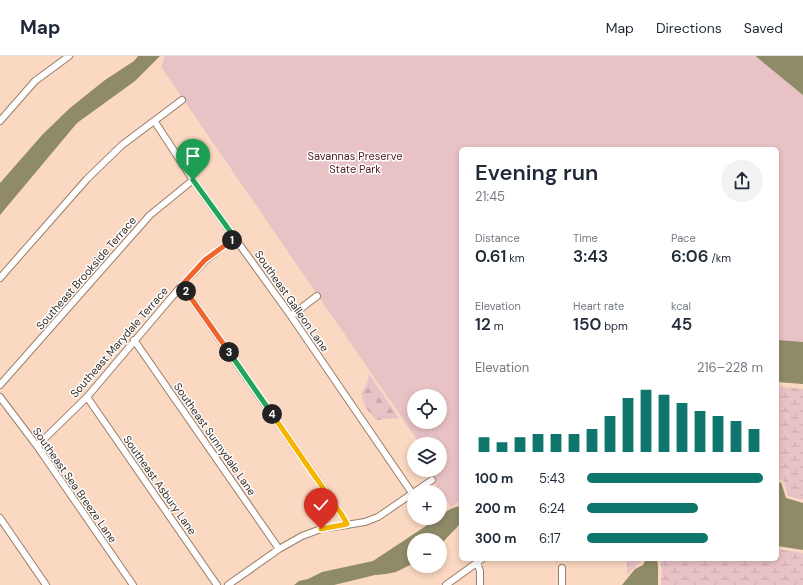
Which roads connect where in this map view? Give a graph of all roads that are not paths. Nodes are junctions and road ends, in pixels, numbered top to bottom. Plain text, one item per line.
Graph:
1 (69, 56) edge
2 (182, 100) dead end
3 (0, 121) edge
4 (155, 122) junction
5 (193, 180) junction
6 (235, 238) junction
7 (0, 278) edge
8 (182, 285) junction
9 (317, 296) dead end
10 (291, 316) junction
11 (134, 340) junction
12 (0, 385) edge
13 (0, 397) edge
14 (87, 397) junction
15 (37, 446) junction
16 (432, 480) dead end
17 (424, 485) edge
18 (407, 486) edge
19 (407, 497) edge
20 (0, 518) edge
21 (347, 524) junction
22 (279, 549) junction
23 (480, 561) edge
24 (562, 568) dead end
25 (46, 585) edge
26 (133, 585) edge
27 (217, 585) edge
28 (228, 585) edge
29 (446, 585) edge
30 (480, 585) edge
31 (562, 585) edge

1 - 3 street
2 - 4 street
4 - 5 street, Southeast Galleon Lane
4 - 7 street
5 - 6 street, Southeast Galleon Lane
5 - 12 street, Southeast Brookside Terrace
6 - 8 street, Southeast Marydale Terrace
6 - 10 street, Southeast Galleon Lane
8 - 11 street, Southeast Marydale Terrace
8 - 21 street
9 - 10 street
10 - 18 street, Southeast Galleon Lane
11 - 14 street, Southeast Marydale Terrace
11 - 22 street, Southeast Sunnydale Lane
13 - 15 street, Southeast Sea Breeze Lane
14 - 15 street, Southeast Marydale Terrace
14 - 27 street, Southeast Asbury Lane
15 - 26 street, Southeast Sea Breeze Lane
16 - 17 street
19 - 21 street
20 - 25 street
21 - 22 street
22 - 28 street
23 - 29 street
23 - 30 street
24 - 31 street

